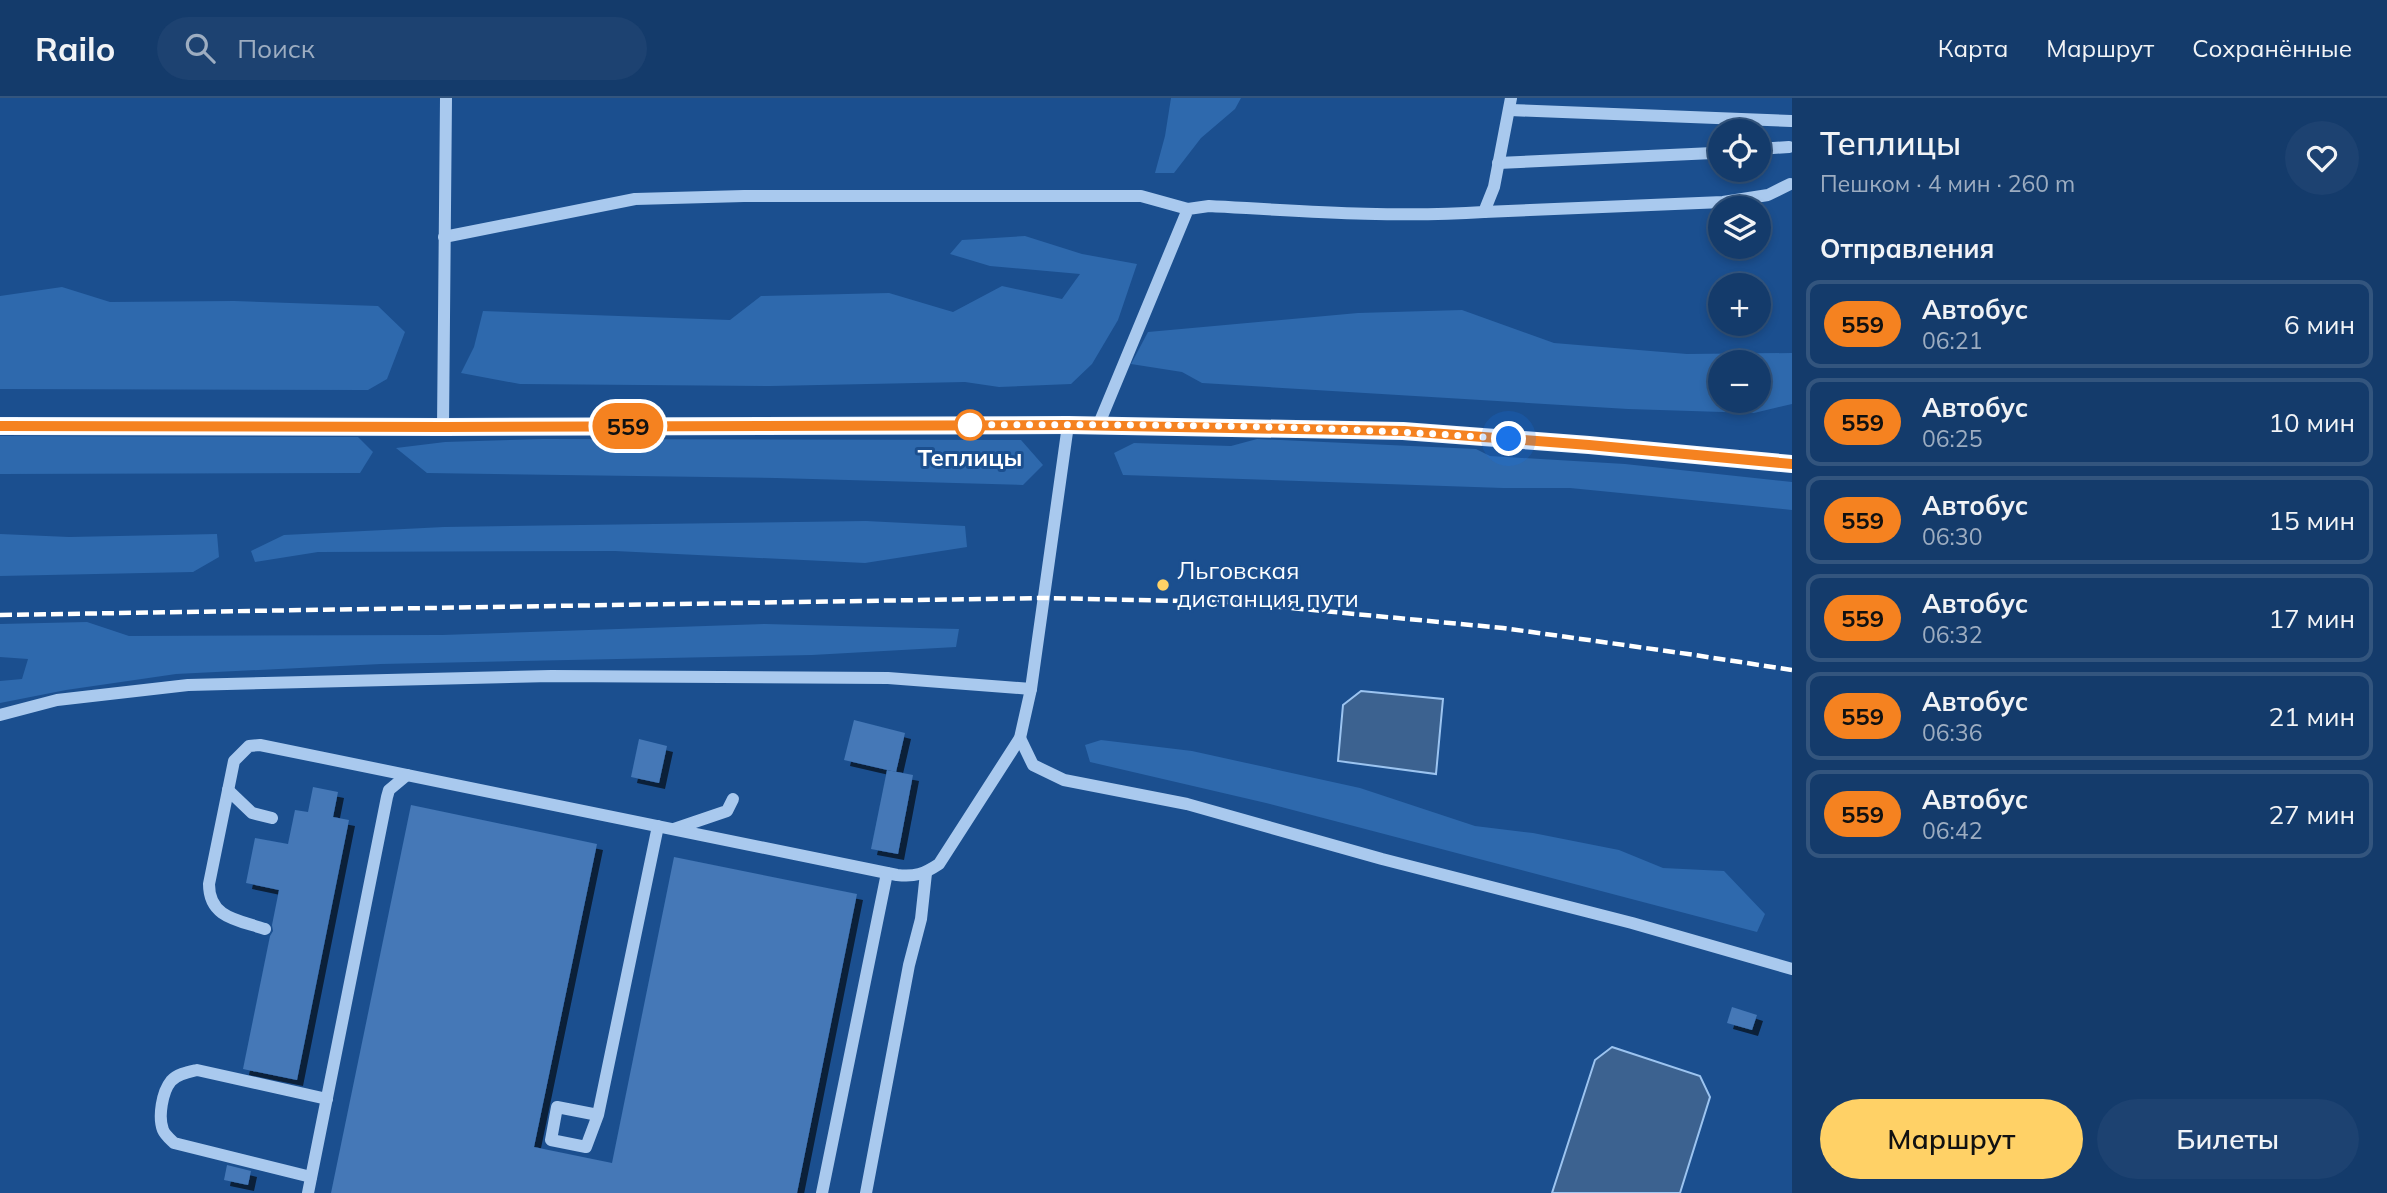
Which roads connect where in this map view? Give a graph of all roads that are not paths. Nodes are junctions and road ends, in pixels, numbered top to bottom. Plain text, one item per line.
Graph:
1 (446, 98) edge
2 (1511, 104) edge
3 (1791, 121) edge
4 (1789, 147) dead end
5 (1771, 148) edge
6 (1708, 153) edge
7 (1498, 163) junction
8 (1790, 184) dead end
9 (1188, 209) junction
10 (1484, 212) junction
11 (444, 237) junction
12 (1068, 425) junction
13 (1098, 425) junction
14 (0, 426) edge
15 (443, 427) junction
16 (1792, 464) edge
17 (1031, 689) junction
18 (0, 715) edge
19 (1020, 738) junction
20 (407, 775) junction
21 (228, 790) junction
22 (733, 799) dead end
23 (272, 818) dead end
24 (658, 826) junction
25 (673, 829) junction
26 (887, 873) junction
27 (926, 873) junction
28 (265, 929) dead end
29 (1792, 969) edge
30 (327, 1099) junction
31 (598, 1115) dead end
32 (311, 1177) junction
33 (308, 1193) edge
34 (822, 1193) edge
35 (866, 1193) edge

1 - 11 street
2 - 3 street
2 - 7 street
4 - 5 street
6 - 7 street
7 - 10 street
8 - 10 street
9 - 10 street
9 - 11 street
9 - 13 street
11 - 15 street
12 - 13 main road
12 - 15 main road
12 - 17 street
13 - 16 main road
14 - 15 main road
17 - 18 street
17 - 19 street
19 - 27 street
19 - 29 street
20 - 21 street
20 - 24 street
20 - 30 street
21 - 23 street
21 - 28 street
22 - 25 street
24 - 25 street
24 - 31 street
25 - 26 street
26 - 27 street
26 - 34 street
27 - 35 street
30 - 32 street
30 - 32 street
32 - 33 street

